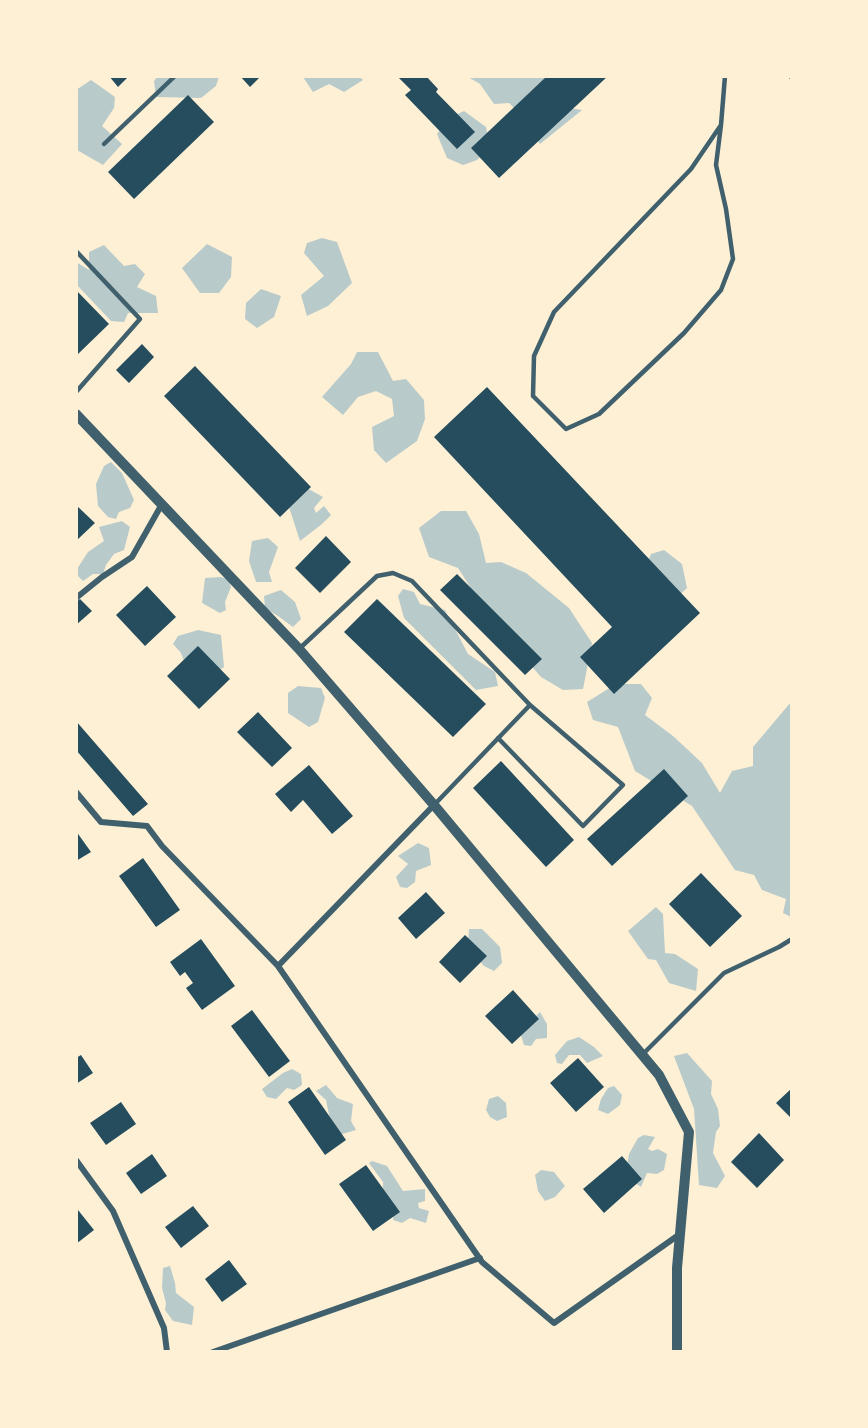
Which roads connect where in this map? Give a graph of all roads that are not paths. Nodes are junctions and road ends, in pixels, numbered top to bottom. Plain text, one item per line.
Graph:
1 (175, 76) edge
2 (725, 76) edge
3 (721, 125) junction
4 (104, 144) dead end
5 (76, 251) edge
6 (76, 392) edge
7 (76, 414) edge
8 (162, 504) junction
9 (76, 598) edge
10 (299, 650) junction
11 (530, 705) junction
12 (498, 738) junction
13 (76, 792) edge
14 (434, 805) junction
15 (792, 939) edge
16 (278, 966) junction
17 (642, 1055) junction
18 (76, 1160) edge
19 (680, 1234) junction
20 (480, 1258) junction
21 (167, 1352) edge
22 (213, 1352) edge
23 (677, 1352) edge

1 - 4 lane
2 - 3 lane
3 - 3 lane
5 - 6 lane
7 - 8 street
8 - 9 street
8 - 10 street
10 - 11 lane
10 - 14 street
11 - 12 lane
11 - 12 lane
12 - 14 lane
13 - 16 street
14 - 16 street
14 - 17 street
15 - 17 lane
16 - 20 street
17 - 19 street
18 - 21 street
19 - 20 street
19 - 23 street
20 - 22 street

